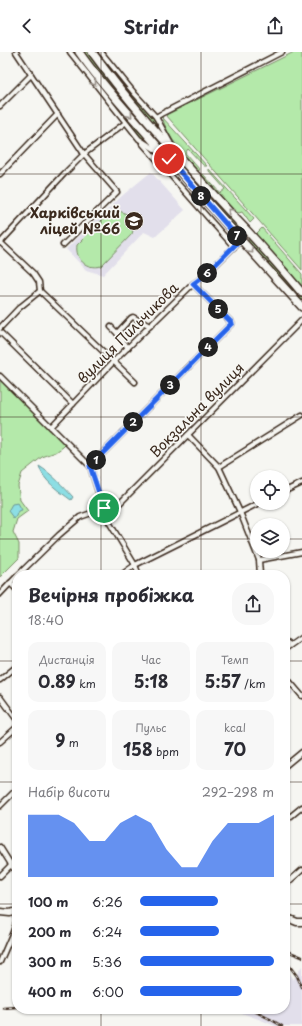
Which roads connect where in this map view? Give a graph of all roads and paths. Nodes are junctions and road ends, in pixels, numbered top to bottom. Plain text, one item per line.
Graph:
1 (16, 52) edge
2 (70, 52) edge
3 (79, 52) edge
4 (92, 52) edge
5 (101, 52) edge
6 (282, 52) edge
7 (31, 75) junction
8 (0, 106) edge
9 (58, 114) junction
10 (156, 117) junction
11 (125, 123) junction
12 (139, 139) junction
13 (175, 152) junction
14 (84, 154) junction
15 (169, 159) junction
16 (0, 174) edge
17 (240, 240) junction
18 (0, 243) edge
19 (63, 244) dead end
20 (234, 246) junction
21 (193, 284) junction
22 (40, 291) junction
23 (302, 293) edge
24 (302, 307) edge
25 (302, 320) edge
26 (150, 326) junction
27 (111, 327) dead end
28 (0, 328) edge
29 (0, 332) edge
30 (117, 333) junction
31 (128, 348) junction
32 (114, 362) junction
33 (0, 376) edge
34 (135, 382) dead end
35 (73, 404) junction
36 (302, 415) edge
37 (51, 427) junction
38 (188, 435) junction
39 (90, 466) junction
40 (219, 467) junction
41 (302, 483) edge
42 (290, 489) edge
43 (104, 508) junction
44 (250, 508) edge
45 (240, 512) junction
46 (302, 552) edge
47 (259, 560) junction
48 (135, 565) junction
49 (24, 570) edge
50 (128, 570) edge
51 (137, 570) edge
52 (260, 570) edge
53 (10, 583) edge
54 (0, 594) edge
55 (302, 637) edge
56 (290, 646) edge
57 (12, 670) edge
58 (0, 680) edge
59 (290, 682) edge
60 (302, 696) edge
61 (0, 697) edge
62 (12, 713) edge
63 (12, 731) edge
64 (0, 742) edge
65 (302, 752) edge
66 (290, 762) edge
67 (12, 794) edge
68 (0, 806) edge
69 (302, 807) edge
70 (290, 817) edge
71 (0, 847) edge
72 (11, 865) joint
73 (302, 870) edge
74 (0, 876) edge
75 (290, 881) edge
76 (0, 912) edge
77 (12, 913) edge
78 (290, 919) edge
79 (300, 923) edge
80 (12, 934) edge
81 (0, 960) edge

1 - 7 street
2 -> 11 street
3 -> 15 main road
4 - 13 main road
5 - 10 street
6 - 10 street
7 - 8 street
7 - 9 street
9 - 14 street
9 - 16 street
10 - 13 street
11 - 12 street
11 - 14 street
12 - 15 street
12 - 20 street
23 -> 13 main road
14 - 18 street
14 - 19 street
15 - 17 main road
17 - 20 street, вулиця Пильчикова
17 -> 24 main road
18 - 22 street
20 - 21 street, вулиця Пильчикова
21 - 26 street, вулиця Пильчикова
21 - 39 street
22 - 28 street
22 - 32 street
25 - 38 street, Вокзальна вулиця
26 - 30 street
26 - 31 street, вулиця Пильчикова
27 - 30 street
29 - 35 street
30 - 31 street
31 - 32 street, вулиця Пильчикова
32 - 34 street
32 - 35 street, вулиця Пильчикова
33 - 37 street
35 - 37 street, вулиця Пильчикова
36 - 40 street
37 - 39 street
38 - 40 street
38 - 43 street, Вокзальна вулиця
39 - 43 street
40 - 45 street
41 - 42 street
43 - 48 street
43 - 49 street, Вокзальна вулиця
44 - 45 street
45 - 47 street
45 - 48 street
46 - 47 street
47 - 52 street
48 - 50 street
48 - 51 street
53 - 54 street, Вокзальна вулиця
55 - 56 street
57 - 58 street
59 - 60 street
61 - 62 street
63 - 64 street
65 - 66 street
67 - 68 street
69 - 70 street
71 - 72 street
72 - 74 street
73 - 75 street
76 - 77 main road
78 - 79 main road
80 - 81 street

